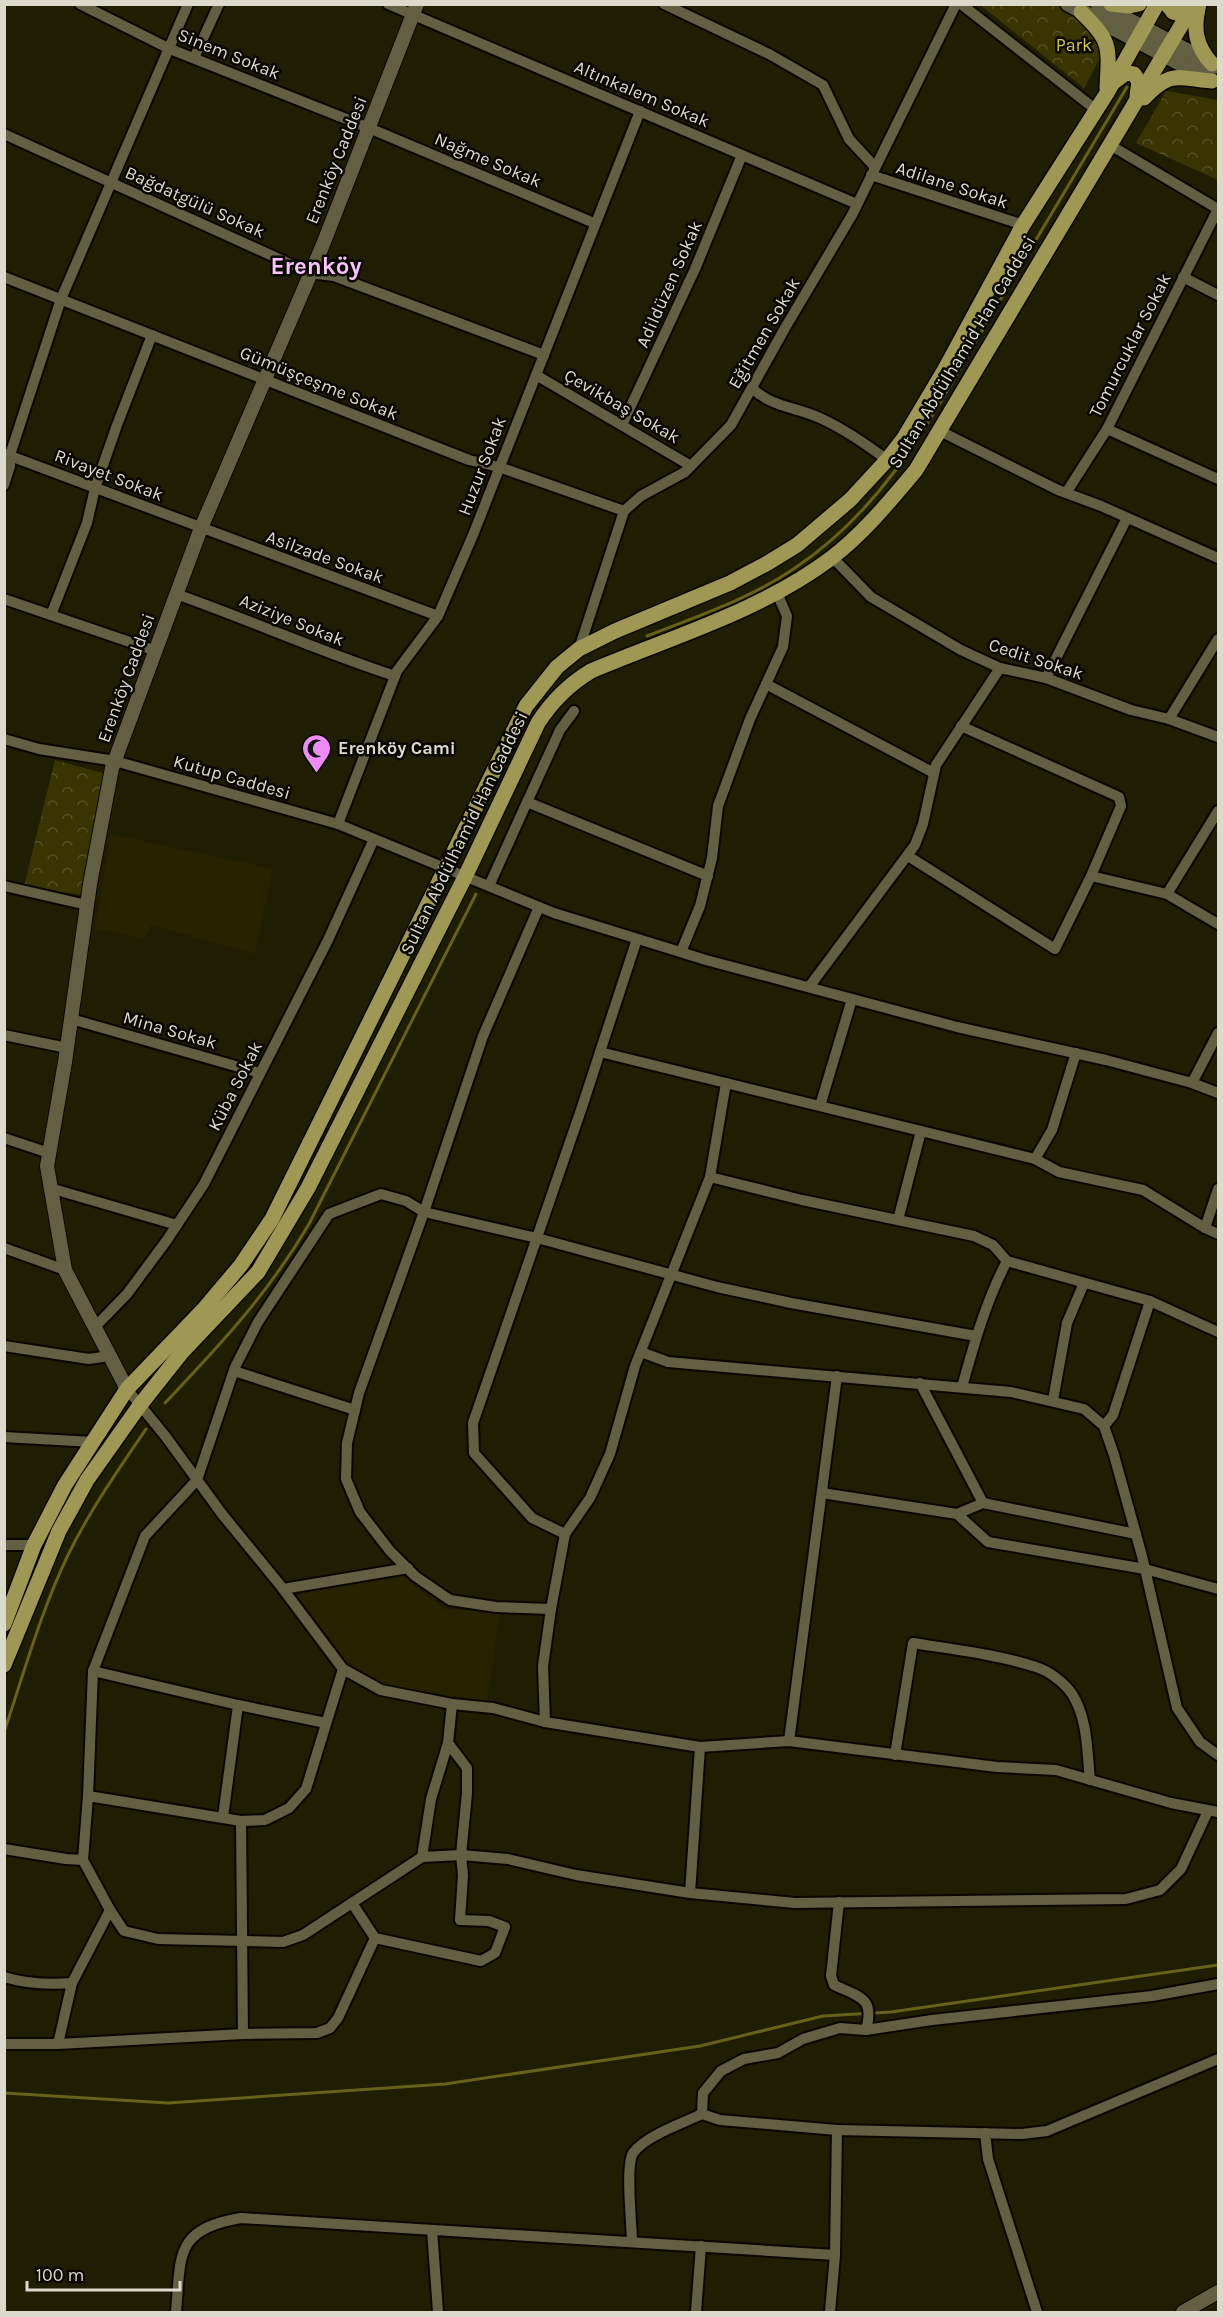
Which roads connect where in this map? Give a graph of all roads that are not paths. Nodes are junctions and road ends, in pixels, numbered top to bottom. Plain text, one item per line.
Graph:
1 (80, 4) edge
2 (188, 4) edge
3 (219, 4) edge
4 (388, 4) edge
5 (664, 4) edge
6 (956, 4) edge
7 (961, 4) edge
8 (1098, 4) edge
9 (1111, 4) edge
10 (1139, 4) edge
11 (1157, 4) edge
12 (1167, 4) edge
13 (1195, 5) edge
14 (1074, 8) edge
15 (415, 10) edge
16 (1140, 35) junction
17 (170, 49) junction
18 (1167, 49) junction
19 (194, 58) junction
20 (1215, 74) edge
21 (1107, 93) junction
22 (1095, 109) junction
23 (1131, 110) junction
24 (640, 111) junction
25 (369, 128) junction
26 (4, 134) edge
27 (1110, 145) junction
28 (742, 155) junction
29 (873, 171) junction
30 (112, 183) junction
31 (857, 204) junction
32 (1218, 209) edge
33 (594, 222) junction
34 (1023, 225) junction
35 (310, 273) junction
36 (4, 277) edge
37 (1183, 278) junction
38 (1218, 294) edge
39 (61, 299) junction
40 (152, 334) junction
41 (544, 355) junction
42 (536, 375) junction
43 (265, 379) junction
44 (752, 388) junction
45 (622, 425) junction
46 (1107, 429) junction
47 (940, 431) junction
48 (7, 455) edge
49 (887, 460) junction
50 (691, 466) junction
51 (499, 467) junction
52 (1218, 479) edge
53 (4, 485) edge
54 (95, 488) junction
55 (1066, 493) junction
56 (624, 511) junction
57 (1127, 518) junction
58 (201, 528) junction
59 (832, 557) junction
60 (1218, 558) edge
61 (777, 593) junction
62 (177, 594) junction
63 (4, 599) edge
64 (51, 615) junction
65 (438, 616) junction
66 (1218, 639) edge
67 (579, 649) junction
68 (156, 651) junction
69 (1000, 668) junction
70 (394, 676) junction
71 (1046, 678) junction
72 (766, 684) junction
73 (574, 711) dead end
74 (1169, 718) junction
75 (961, 726) junction
76 (1218, 737) edge
77 (4, 739) edge
78 (115, 761) junction
79 (934, 773) junction
80 (527, 802) junction
81 (1218, 811) edge
82 (338, 824) junction
83 (374, 839) junction
84 (908, 856) junction
85 (445, 868) junction
86 (708, 876) junction
87 (1091, 876) junction
88 (465, 877) junction
89 (4, 886) edge
90 (489, 886) junction
91 (1167, 894) junction
92 (87, 905) junction
93 (539, 907) junction
94 (1218, 924) edge
95 (637, 939) junction
96 (681, 952) junction
97 (809, 987) junction
98 (852, 999) junction
99 (71, 1019) junction
100 (1218, 1033) edge
101 (4, 1035) edge
102 (67, 1048) junction
103 (600, 1052) junction
104 (1076, 1053) junction
105 (260, 1073) junction
106 (726, 1083) junction
107 (1192, 1083) junction
108 (1218, 1093) edge
109 (820, 1106) junction
110 (921, 1131) junction
111 (4, 1138) edge
112 (49, 1153) junction
113 (1035, 1159) junction
114 (710, 1177) junction
115 (50, 1188) junction
116 (1218, 1189) edge
117 (424, 1212) junction
118 (898, 1220) junction
119 (177, 1225) junction
120 (1205, 1228) junction
121 (1218, 1234) edge
122 (537, 1239) junction
123 (4, 1248) edge
124 (1006, 1261) junction
125 (64, 1270) junction
126 (672, 1276) junction
127 (1084, 1283) junction
128 (1150, 1301) junction
129 (94, 1328) junction
130 (1218, 1332) edge
131 (976, 1336) junction
132 (4, 1346) edge
133 (641, 1352) junction
134 (109, 1356) junction
135 (234, 1371) junction
136 (837, 1376) junction
137 (920, 1383) junction
138 (962, 1387) junction
139 (127, 1389) junction
140 (1053, 1400) junction
141 (140, 1405) junction
142 (355, 1410) junction
143 (1104, 1426) junction
144 (4, 1437) edge
145 (93, 1442) junction
146 (197, 1480) junction
147 (822, 1493) junction
148 (983, 1503) junction
149 (957, 1514) junction
150 (565, 1534) junction
151 (1136, 1534) junction
152 (4, 1545) edge
153 (34, 1545) junction
154 (408, 1569) junction
155 (1145, 1569) junction
156 (283, 1589) junction
157 (1218, 1589) edge
158 (551, 1608) junction
159 (4, 1624) edge
160 (4, 1665) edge
161 (343, 1669) junction
162 (93, 1671) junction
163 (452, 1704) junction
164 (238, 1705) junction
165 (545, 1722) junction
166 (326, 1723) junction
167 (789, 1741) junction
168 (448, 1743) junction
169 (700, 1747) junction
170 (895, 1755) junction
171 (1218, 1755) edge
172 (1090, 1780) junction
173 (88, 1796) junction
174 (1213, 1811) edge
175 (223, 1817) junction
176 (241, 1821) junction
177 (4, 1849) edge
178 (461, 1855) junction
179 (422, 1857) junction
180 (84, 1860) junction
181 (690, 1893) junction
182 (839, 1902) junction
183 (352, 1904) junction
184 (110, 1910) junction
185 (375, 1938) junction
186 (241, 1941) junction
187 (4, 1977) edge
188 (72, 1983) junction
189 (1218, 1984) edge
190 (866, 2030) junction
191 (243, 2034) junction
192 (4, 2044) edge
193 (58, 2044) junction
194 (1218, 2059) edge
195 (702, 2114) junction
196 (837, 2130) junction
197 (985, 2133) junction
198 (432, 2230) junction
199 (632, 2242) junction
200 (701, 2246) junction
201 (835, 2255) junction
202 (1218, 2292) edge
203 (176, 2313) edge
204 (438, 2313) edge
205 (696, 2313) edge
206 (830, 2313) edge
207 (1037, 2313) edge
208 (1183, 2313) edge

1 - 17 street, Sinem Sokak
2 - 17 street
3 - 19 street
4 - 15 street, Altınkalem Sokak
5 - 29 street
6 - 29 street, Eğitmen Sokak
7 - 22 street
8 - 16 main road
9 - 10 main road
11 - 16 main road, Sultan Abdülhamid Han Caddesi
12 - 13 main road
13 - 18 main road, Sultan Abdülhamid Han Caddesi
13 - 20 main road
14 - 16 main road
14 - 21 main road
15 - 24 street, Altınkalem Sokak
15 - 25 street, Erenköy Caddesi
16 - 18 main road
16 - 21 main road, Sultan Abdülhamid Han Caddesi
17 - 19 street, Sinem Sokak
17 - 30 street
18 - 20 main road
18 - 23 main road, Sultan Abdülhamid Han Caddesi
19 - 25 street, Sinem Sokak
20 - 23 main road
21 - 22 main road, Sultan Abdülhamid Han Caddesi
21 - 23 main road
22 - 34 main road, Sultan Abdülhamid Han Caddesi
23 - 27 main road, Sultan Abdülhamid Han Caddesi
24 - 28 street, Altınkalem Sokak
24 - 33 street, Huzur Sokak
25 - 33 street, Nağme Sokak
25 - 35 street, Erenköy Caddesi
26 - 30 street, Bağdatgülü Sokak
27 - 32 street
27 - 47 main road, Sultan Abdülhamid Han Caddesi
28 - 31 street, Altınkalem Sokak
28 - 45 street, Adildüzen Sokak
29 - 31 street, Eğitmen Sokak
29 - 34 street, Adilane Sokak
30 - 35 street, Bağdatgülü Sokak
30 - 39 street
31 - 44 street, Eğitmen Sokak
32 - 37 street, Tomurcuklar Sokak
33 - 41 street, Huzur Sokak
34 - 49 main road, Sultan Abdülhamid Han Caddesi
35 - 41 street, Bağdatgülü Sokak
35 - 43 street, Erenköy Caddesi
36 - 39 street, Gümüşçeşme Sokak
37 - 38 street
37 - 46 street, Tomurcuklar Sokak
39 - 40 street, Gümüşçeşme Sokak
39 - 48 street
40 - 43 street, Gümüşçeşme Sokak
40 - 54 street
41 - 42 street, Huzur Sokak
42 - 45 street, Çevikbaş Sokak
42 - 51 street, Huzur Sokak
43 - 51 street, Gümüşçeşme Sokak
43 - 58 street, Erenköy Caddesi
44 - 49 street
44 - 50 street, Eğitmen Sokak
45 - 50 street, Çevikbaş Sokak
46 - 52 street
46 - 55 street, Tomurcuklar Sokak
47 - 55 street
47 - 59 main road, Sultan Abdülhamid Han Caddesi
48 - 53 street
48 - 54 street, Rivayet Sokak
49 - 67 main road, Sultan Abdülhamid Han Caddesi
50 - 56 street, Eğitmen Sokak
51 - 56 street, Gümüşçeşme Sokak
51 - 65 street, Huzur Sokak
54 - 58 street, Rivayet Sokak
54 - 64 street
55 - 57 street
56 - 67 street
57 - 60 street
57 - 71 street
58 - 62 street, Erenköy Caddesi
58 - 65 street, Asilzade Sokak
59 - 61 main road, Sultan Abdülhamid Han Caddesi
59 - 69 street, Cedit Sokak
61 - 72 street
61 - 88 main road, Sultan Abdülhamid Han Caddesi
62 - 68 street, Erenköy Caddesi
62 - 70 street, Aziziye Sokak
63 - 64 street
64 - 68 street
65 - 70 street, Huzur Sokak
66 - 74 street
67 - 85 main road, Sultan Abdülhamid Han Caddesi
68 - 78 street, Erenköy Caddesi
69 - 71 street, Cedit Sokak
69 - 75 street
70 - 82 street, Huzur Sokak
71 - 74 street, Cedit Sokak
72 - 79 street
72 - 86 street
73 - 80 street
74 - 76 street, Cedit Sokak
75 - 79 street
75 - 87 street
77 - 78 street, Kutup Caddesi
78 - 82 street, Kutup Caddesi
78 - 92 street, Erenköy Caddesi
79 - 84 street
80 - 86 street
80 - 90 street
81 - 91 street
82 - 83 street, Kutup Caddesi
83 - 85 street, Kutup Caddesi
83 - 105 street, Küba Sokak
84 - 87 street
84 - 97 street
85 - 88 street, Kutup Caddesi
85 - 139 main road, Sultan Abdülhamid Han Caddesi
86 - 96 street
87 - 91 street
88 - 90 street, Kutup Caddesi
88 - 141 main road, Sultan Abdülhamid Han Caddesi
89 - 92 street
90 - 93 street, Kutup Caddesi
91 - 94 street
92 - 99 street, Erenköy Caddesi
93 - 95 street, Kutup Caddesi
93 - 117 street
95 - 96 street, Kutup Caddesi
95 - 103 street
96 - 97 street, Kutup Caddesi
97 - 98 street, Kutup Caddesi
98 - 104 street, Kutup Caddesi
98 - 109 street
99 - 102 street, Erenköy Caddesi
99 - 105 street, Mina Sokak
100 - 107 street
101 - 102 street
102 - 112 street, Erenköy Caddesi
103 - 106 street
103 - 122 street
104 - 107 street, Kutup Caddesi
104 - 113 street
105 - 119 street, Küba Sokak
106 - 109 street
106 - 114 street
107 - 108 street, Kutup Caddesi
109 - 110 street
110 - 113 street
110 - 118 street
111 - 112 street
112 - 115 street, Erenköy Caddesi
113 - 120 street
114 - 118 street
114 - 126 street
115 - 119 street
115 - 125 street, Erenköy Caddesi
116 - 120 street
117 - 122 street
117 - 135 street
117 - 142 street
118 - 124 street
119 - 129 street, Küba Sokak
120 - 121 street
122 - 126 street
122 - 150 street
123 - 125 street
124 - 127 street
124 - 131 street
125 - 129 street, Erenköy Caddesi
126 - 131 street
126 - 133 street
127 - 128 street
127 - 140 street
128 - 130 street
128 - 143 street
129 - 134 street, Erenköy Caddesi
131 - 138 street
132 - 134 street
133 - 136 street
133 - 150 street
134 - 139 street, Erenköy Caddesi
135 - 142 street
135 - 146 street
136 - 137 street
136 - 147 street
137 - 138 street
137 - 148 street
138 - 140 street
139 - 141 street
139 - 145 main road, Sultan Abdülhamid Han Caddesi
140 - 143 street
141 - 146 street
141 - 160 main road, Sultan Abdülhamid Han Caddesi
142 - 154 street
143 - 151 street
144 - 145 street
145 - 153 main road, Sultan Abdülhamid Han Caddesi
146 - 156 street
146 - 162 street
147 - 149 street
147 - 167 street
148 - 149 street
148 - 151 street
149 - 155 street
150 - 158 street
151 - 155 street
152 - 153 street
153 - 159 main road, Sultan Abdülhamid Han Caddesi
154 - 156 street
154 - 158 street
155 - 157 street
155 - 171 street
156 - 161 street
158 - 165 street
161 - 163 street
161 - 166 street
162 - 164 street
162 - 173 street
163 - 165 street
163 - 168 street
164 - 166 street
164 - 175 street
165 - 169 street
166 - 176 street
167 - 169 street
167 - 170 street
168 - 178 street
168 - 179 street
169 - 181 street
170 - 172 street
170 - 172 street
172 - 174 street
173 - 175 street
173 - 180 street
174 - 182 street
175 - 176 street
176 - 186 street
177 - 180 street
178 - 179 street
178 - 181 street
178 - 185 street
179 - 183 street
180 - 184 street
181 - 182 street
182 - 190 street
183 - 185 street
183 - 186 street
184 - 186 street
184 - 188 street
185 - 191 street
186 - 191 street
187 - 188 street
188 - 193 street
189 - 190 street
190 - 195 street
191 - 193 street
192 - 193 street
194 - 197 street
195 - 196 street
195 - 199 street
196 - 197 street
196 - 201 street
197 - 207 street
198 - 199 street
198 - 203 street
198 - 204 street
199 - 200 street
200 - 201 street
200 - 205 street
201 - 206 street
202 - 208 street

